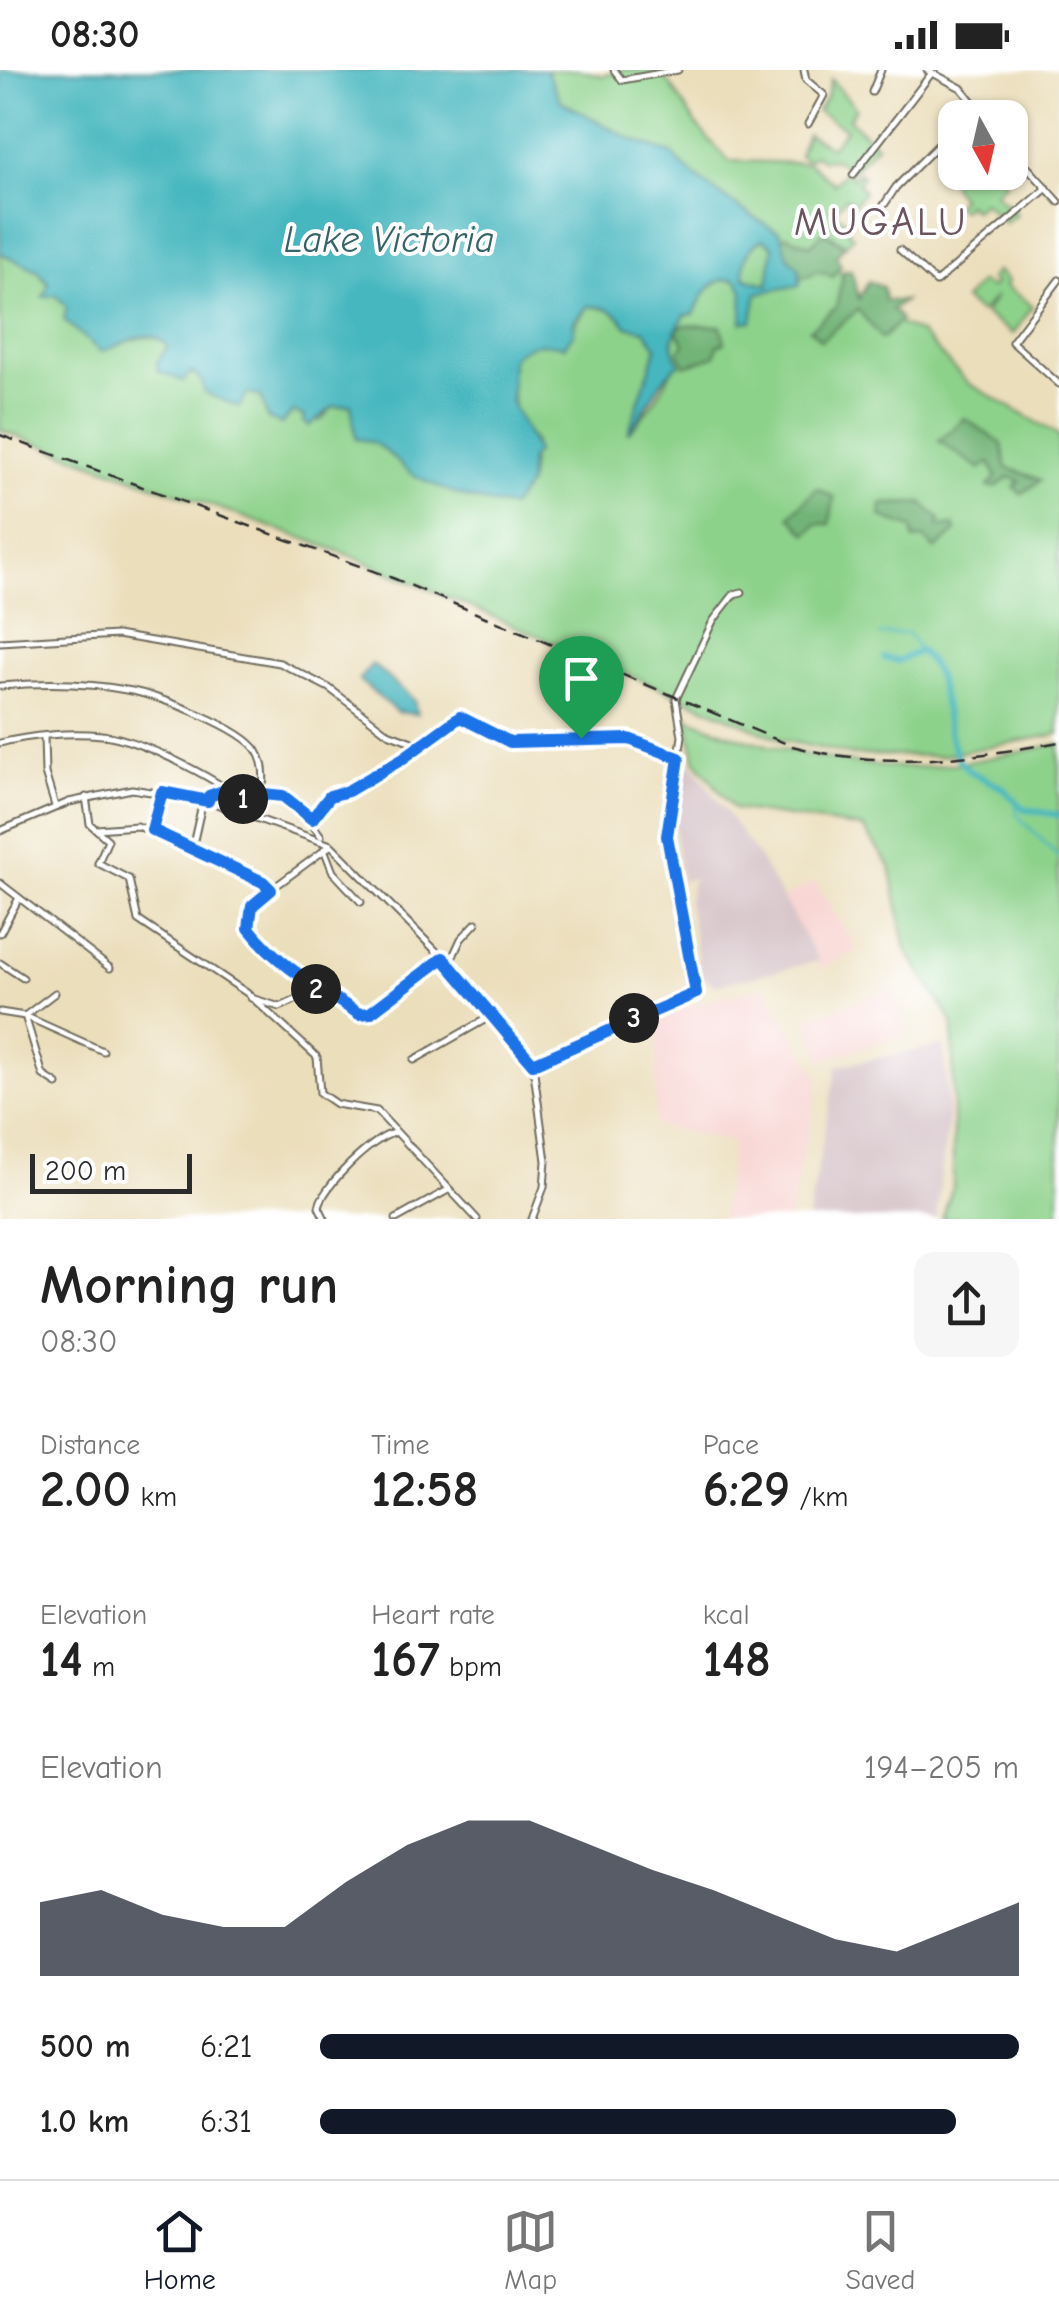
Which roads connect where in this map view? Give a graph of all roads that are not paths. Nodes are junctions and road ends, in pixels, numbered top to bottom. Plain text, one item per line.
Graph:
1 (614, 70) edge
2 (678, 70) edge
3 (804, 70) edge
4 (881, 70) edge
5 (929, 72) edge
6 (872, 92) dead end
7 (971, 100) edge
8 (808, 124) dead end
9 (938, 145) edge
10 (1028, 168) edge
11 (853, 175) dead end
12 (1046, 188) junction
13 (1059, 202) edge
14 (882, 208) dead end
15 (900, 250) dead end
16 (1059, 280) edge
17 (1059, 384) edge
18 (742, 592) dead end
19 (0, 642) edge
20 (0, 686) edge
21 (44, 737) junction
22 (0, 743) edge
23 (420, 745) junction
24 (679, 758) junction
25 (226, 790) junction
26 (162, 792) junction
27 (263, 794) junction
28 (86, 797) junction
29 (205, 800) junction
30 (54, 806) junction
31 (255, 813) junction
32 (308, 820) junction
33 (96, 828) junction
34 (152, 830) junction
35 (0, 831) edge
36 (193, 838) junction
37 (323, 839) junction
38 (180, 840) junction
39 (332, 845) junction
40 (191, 846) junction
41 (324, 849) junction
42 (0, 883) edge
43 (271, 890) junction
44 (19, 898) junction
45 (361, 902) dead end
46 (476, 922) dead end
47 (0, 933) edge
48 (443, 958) junction
49 (0, 963) edge
50 (449, 965) junction
51 (110, 968) dead end
52 (23, 978) dead end
53 (318, 990) junction
54 (55, 993) dead end
55 (251, 998) junction
56 (0, 1012) edge
57 (493, 1015) junction
58 (25, 1016) junction
59 (103, 1051) dead end
60 (414, 1060) dead end
61 (533, 1064) junction
62 (57, 1084) dead end
63 (394, 1133) junction
64 (448, 1190) junction
65 (325, 1219) edge
66 (396, 1219) edge
67 (477, 1219) edge
68 (532, 1219) edge

1 - 2 street
3 - 8 street
4 - 6 street
5 - 7 street
5 - 11 street
9 - 14 street
10 - 12 street
12 - 13 street
12 - 15 street
16 - 17 street
18 - 24 street
19 - 23 street
20 - 27 street
21 - 22 street
21 - 25 street
21 - 30 street
23 - 24 street
23 - 32 street
24 - 61 street
25 - 29 street
25 - 31 street
26 - 28 street
26 - 29 street
26 - 34 street
27 - 31 street
27 - 32 street
28 - 30 street
28 - 33 street
29 - 31 street
29 - 36 street
30 - 35 street
31 - 37 street
32 - 37 street
33 - 34 street
33 - 55 street
34 - 38 street
36 - 38 street
36 - 40 street
37 - 39 street
38 - 40 street
39 - 41 street
39 - 48 street
40 - 43 street
41 - 43 street
41 - 45 street
42 - 44 street
43 - 53 street
44 - 47 street
44 - 51 street
46 - 50 street
48 - 50 street
48 - 53 street
49 - 52 street
50 - 57 street
53 - 55 street
54 - 58 street
55 - 63 street
56 - 58 street
57 - 60 street
57 - 61 street
58 - 59 street
58 - 62 street
61 - 68 street
63 - 64 street
63 - 65 street
64 - 66 street
64 - 67 street

